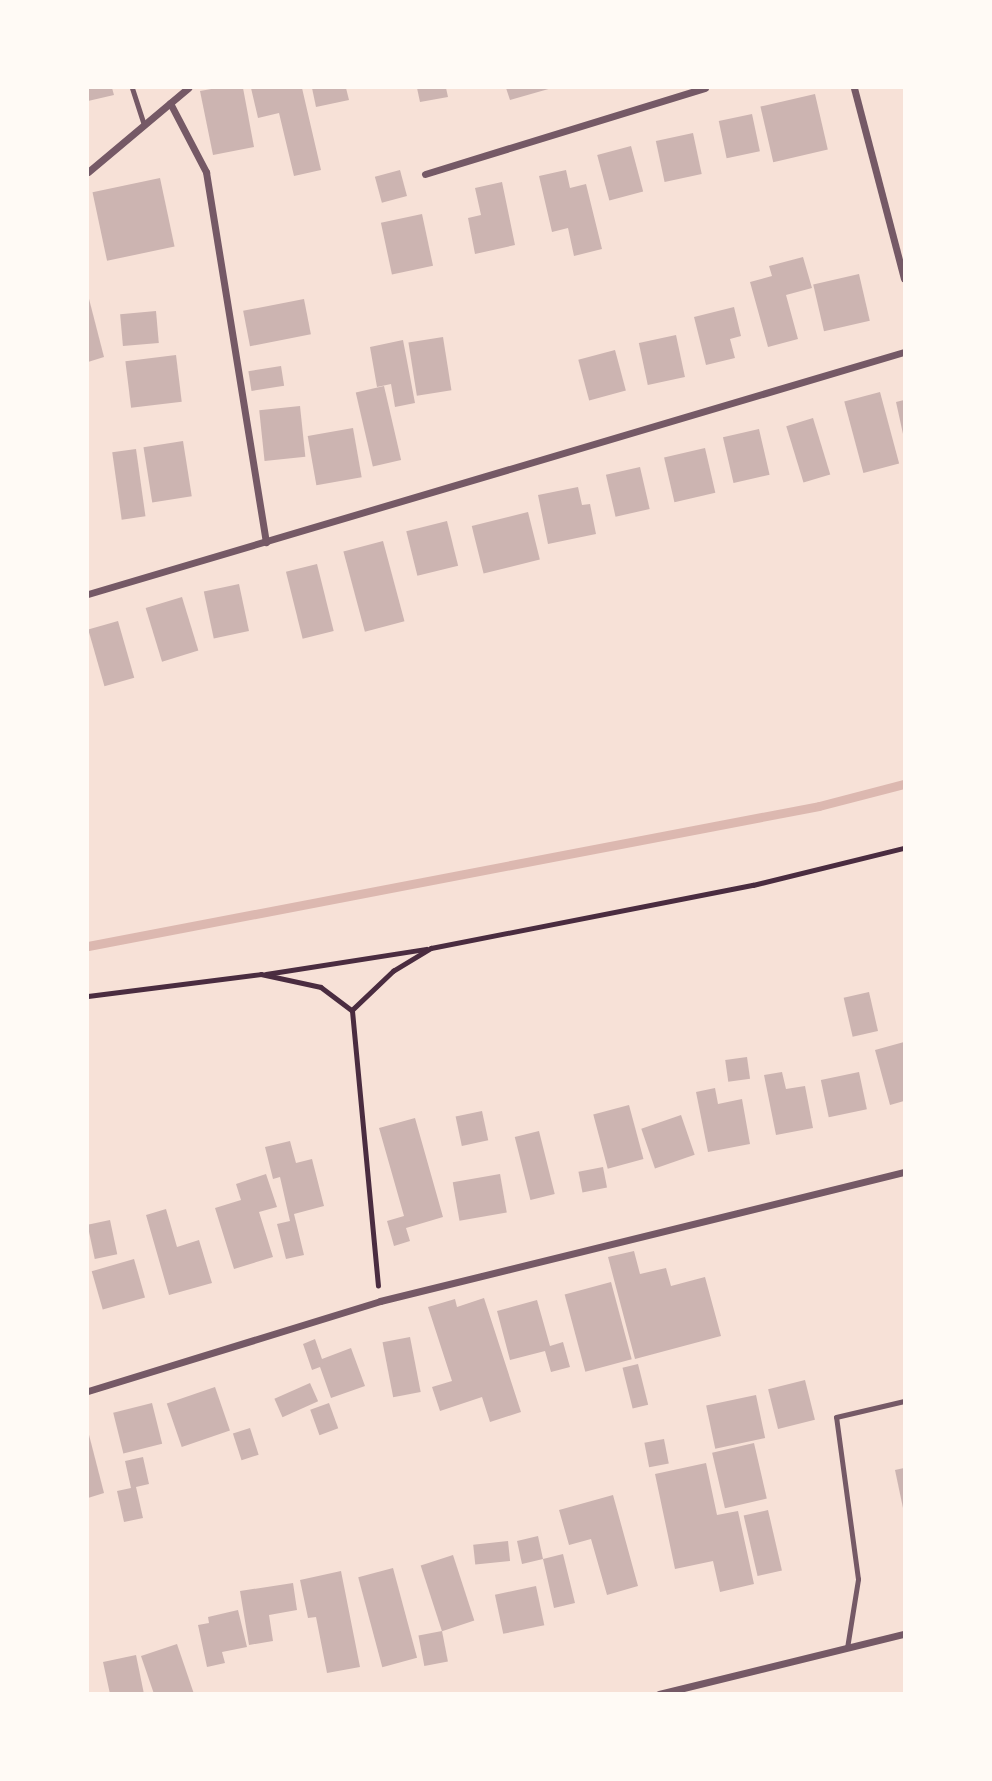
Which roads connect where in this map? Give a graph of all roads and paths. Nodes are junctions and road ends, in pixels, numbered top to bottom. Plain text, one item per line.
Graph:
1 (132, 88) edge
2 (188, 88) edge
3 (705, 88) edge
4 (854, 88) edge
5 (170, 103) junction
6 (144, 124) junction
7 (88, 172) edge
8 (425, 174) dead end
9 (905, 279) edge
10 (905, 352) edge
11 (266, 542) junction
12 (88, 594) edge
13 (905, 848) edge
14 (431, 948) junction
15 (261, 974) junction
16 (88, 996) edge
17 (352, 1010) junction
18 (905, 1172) edge
19 (380, 1301) junction
20 (88, 1391) edge
21 (905, 1401) edge
22 (905, 1634) edge
23 (847, 1648) junction
24 (659, 1693) edge

1 - 6 lane
2 - 5 street
3 - 8 street
4 - 9 street
5 - 6 street
5 - 11 street
6 - 7 street
10 - 11 street
11 - 12 street
13 - 14 path
14 - 15 path
14 - 17 path
15 - 16 path
15 - 17 path
17 - 19 path
18 - 19 street
19 - 20 street
21 - 23 lane
22 - 23 street
23 - 24 street

